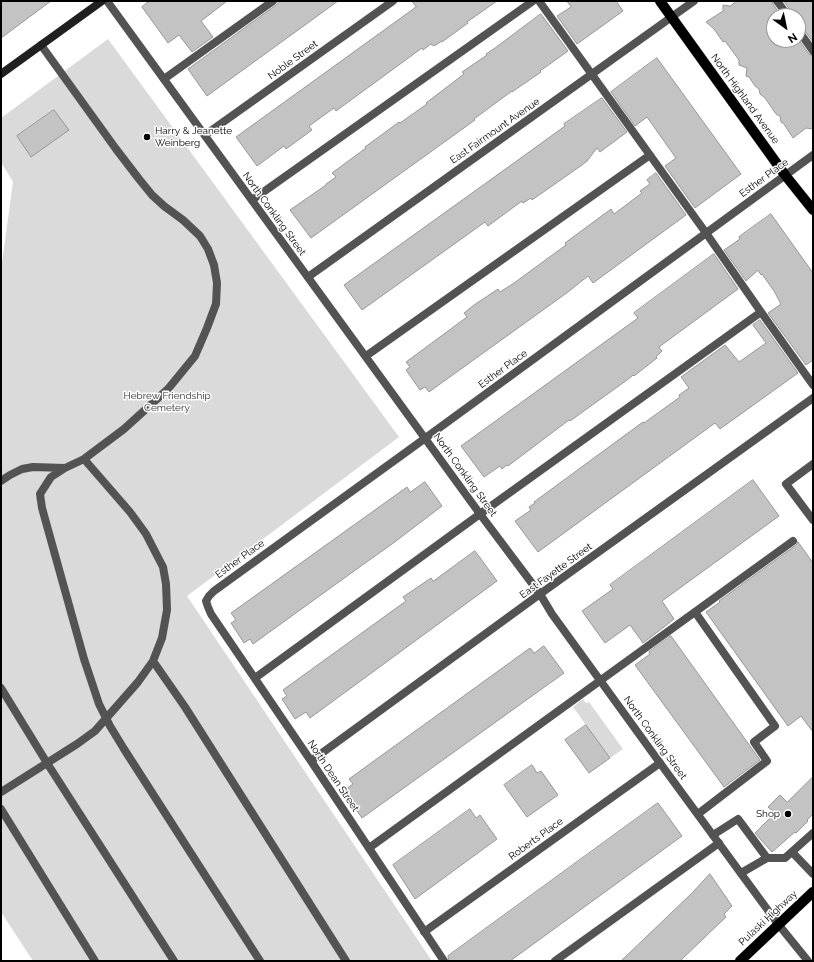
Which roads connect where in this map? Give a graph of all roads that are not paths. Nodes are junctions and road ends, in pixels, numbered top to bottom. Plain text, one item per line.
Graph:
1 (102, 1) edge
2 (107, 1) edge
3 (273, 1) edge
4 (393, 1) edge
5 (533, 1) edge
6 (539, 1) edge
7 (660, 1) edge
8 (694, 1) edge
9 (672, 17) junction
10 (806, 41) edge
11 (41, 45) junction
12 (813, 51) edge
13 (1, 74) edge
14 (592, 75) junction
15 (164, 79) junction
16 (205, 135) junction
17 (650, 155) junction
18 (813, 155) edge
19 (785, 175) junction
20 (252, 200) junction
21 (813, 210) edge
22 (706, 233) junction
23 (308, 277) junction
24 (761, 312) junction
25 (366, 356) junction
26 (813, 384) edge
27 (813, 398) edge
28 (426, 438) junction
29 (84, 459) junction
30 (813, 464) edge
31 (65, 468) junction
32 (1, 481) edge
33 (480, 514) junction
34 (813, 520) edge
35 (793, 541) dead end
36 (540, 594) junction
37 (206, 601) joint
38 (695, 612) junction
39 (153, 661) junction
40 (255, 678) junction
41 (601, 681) junction
42 (1, 688) edge
43 (106, 718) junction
44 (311, 760) junction
45 (47, 763) junction
46 (660, 763) junction
47 (1, 792) edge
48 (1, 809) edge
49 (698, 814) junction
50 (813, 833) edge
51 (713, 835) junction
52 (719, 843) junction
53 (369, 848) junction
54 (792, 852) junction
55 (767, 858) junction
56 (741, 874) junction
57 (813, 874) edge
58 (813, 892) edge
59 (778, 924) junction
60 (424, 932) junction
61 (95, 961) edge
62 (174, 961) edge
63 (260, 961) edge
64 (346, 961) edge
65 (444, 961) edge
66 (555, 961) edge
67 (740, 961) edge
68 (808, 961) edge

1 - 11 main road
2 - 15 street, North Conkling Street
3 - 15 street
4 - 16 street, Noble Street
5 - 20 street
6 - 14 street
7 - 9 main road, North Highland Avenue
8 - 9 street, East Fairmount Avenue
9 - 14 street, East Fairmount Avenue
9 - 19 main road, North Highland Avenue
10 - 12 street
11 - 13 main road
11 - 29 street
14 - 17 street
14 - 23 street, East Fairmount Avenue
15 - 16 street, North Conkling Street
16 - 20 street, North Conkling Street
17 - 22 street
17 - 25 street
18 - 19 street, Esther Place
19 - 21 main road, North Highland Avenue
19 - 22 street, Esther Place
20 - 23 street, North Conkling Street
22 - 24 street
22 - 28 street, Esther Place
23 - 25 street, North Conkling Street
24 - 26 street
24 - 33 street
25 - 28 street, North Conkling Street
27 - 36 street, East Fayette Street
28 - 33 street, North Conkling Street
28 - 37 street, Esther Place
29 - 31 street
29 - 39 street
30 - 34 street
31 - 32 street
31 - 43 street
33 - 36 street, North Conkling Street
33 - 40 street
35 - 38 street
36 - 41 street, North Conkling Street
36 - 44 street, East Fayette Street
37 - 40 street, North Dean Street
38 - 41 street
38 - 49 street
39 - 43 street
39 - 64 street
40 - 44 street, North Dean Street
41 - 46 street, North Conkling Street
41 - 53 street
42 - 45 street
43 - 45 street
43 - 63 street
44 - 53 street, North Dean Street
45 - 47 street
45 - 62 street
46 - 49 street, North Conkling Street
46 - 60 street, Roberts Place
48 - 61 street
49 - 51 street, North Conkling Street
50 - 54 street
51 - 52 street, North Conkling Street
51 - 55 street
52 - 56 street, North Conkling Street
52 - 66 street
53 - 60 street, North Dean Street
54 - 55 street
54 - 57 street
55 - 56 street
56 - 59 street, North Conkling Street
58 - 59 main road, Pulaski Highway
59 - 67 main road, Pulaski Highway
59 - 68 street, North Conkling Street
60 - 65 street, North Dean Street

